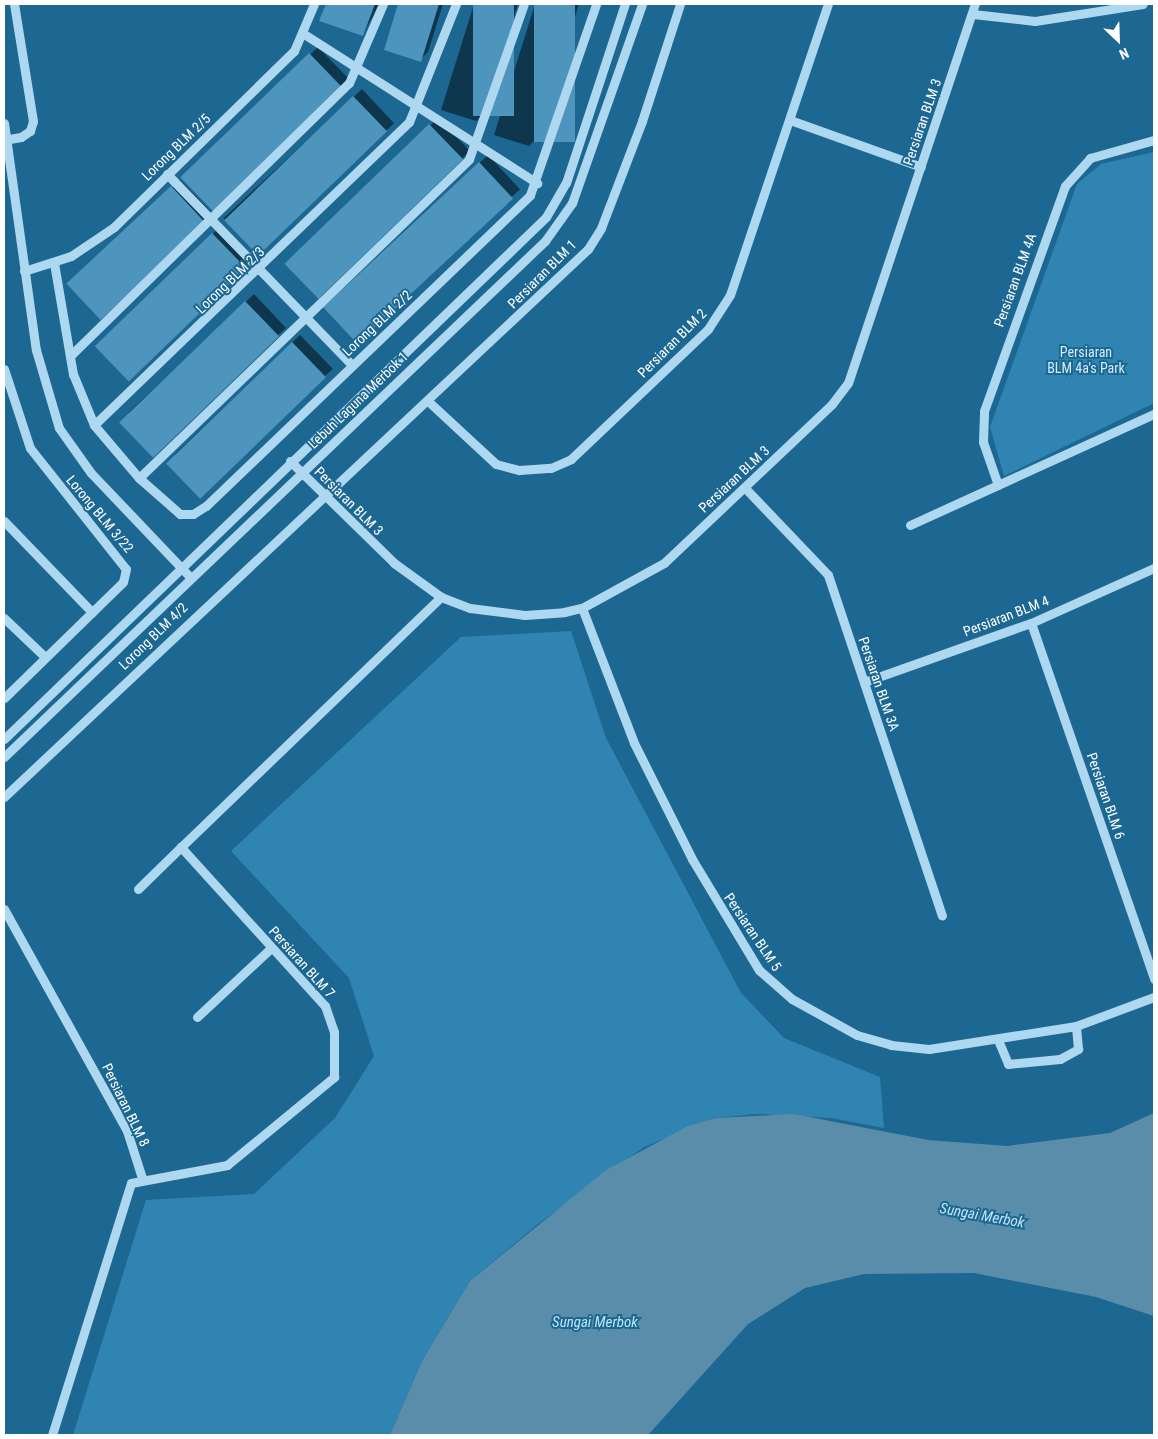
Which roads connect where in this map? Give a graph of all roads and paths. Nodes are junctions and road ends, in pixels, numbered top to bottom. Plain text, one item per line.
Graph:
1 (14, 4) edge
2 (314, 4) edge
3 (383, 4) edge
4 (456, 4) edge
5 (524, 4) edge
6 (596, 4) edge
7 (625, 4) edge
8 (642, 4) edge
9 (680, 4) edge
10 (828, 4) edge
11 (975, 4) edge
12 (1143, 4) edge
13 (974, 14) junction
14 (304, 34) junction
15 (359, 68) junction
16 (418, 107) junction
17 (790, 120) junction
18 (4, 123) edge
19 (5, 140) edge
20 (1154, 140) edge
21 (476, 146) junction
22 (921, 167) junction
23 (167, 174) junction
24 (537, 184) junction
25 (211, 219) junction
26 (54, 263) junction
27 (261, 270) junction
28 (24, 271) junction
29 (306, 317) junction
30 (70, 356) junction
31 (352, 365) junction
32 (4, 368) edge
33 (429, 402) junction
34 (1154, 414) edge
35 (94, 425) junction
36 (290, 461) junction
37 (302, 474) junction
38 (139, 478) junction
39 (998, 486) junction
40 (745, 488) junction
41 (324, 497) junction
42 (4, 521) edge
43 (910, 525) dead end
44 (180, 567) junction
45 (1154, 568) edge
46 (190, 578) junction
47 (441, 597) junction
48 (582, 608) junction
49 (92, 612) junction
50 (4, 618) edge
51 (1031, 623) junction
52 (46, 657) junction
53 (864, 682) junction
54 (4, 698) edge
55 (4, 739) edge
56 (4, 757) edge
57 (4, 797) edge
58 (181, 847) junction
59 (138, 889) dead end
60 (4, 909) edge
61 (942, 915) dead end
62 (271, 948) junction
63 (1154, 979) edge
64 (1154, 996) edge
65 (197, 1017) dead end
66 (1076, 1026) junction
67 (998, 1040) junction
68 (142, 1178) junction
69 (52, 1435) edge

1 - 19 street
2 - 14 street, Lorong BLM 2/5
3 - 15 street
4 - 16 street, Lorong BLM 2/3
5 - 21 street
6 - 24 street, Lorong BLM 2/2
7 - 36 street, Lebuh Laguna Merbok 1
8 - 37 street, Lebuh Laguna Merbok 1
9 - 33 street, Persiaran BLM 1
10 - 17 street, Persiaran BLM 2
11 - 13 street, Persiaran BLM 3
12 - 13 street
13 - 22 street, Persiaran BLM 3
14 - 15 street
14 - 23 street, Lorong BLM 2/5
15 - 16 street
15 - 25 street
16 - 21 street
16 - 27 street, Lorong BLM 2/3
17 - 22 street
17 - 33 street, Persiaran BLM 2
18 - 19 street
19 - 28 street
20 - 39 street, Persiaran BLM 4A
21 - 24 street
21 - 29 street
22 - 40 street, Persiaran BLM 3
23 - 25 street
23 - 26 street, Lorong BLM 2/5
24 - 31 street, Lorong BLM 2/2
25 - 27 street
25 - 30 street
26 - 28 street, Lorong BLM 2/5
26 - 30 street
27 - 29 street
27 - 35 street, Lorong BLM 2/3
28 - 44 street
29 - 31 street
29 - 38 street
30 - 35 street
31 - 38 street, Lorong BLM 2/2
32 - 49 street, Lorong BLM 3/22
33 - 41 street, Persiaran BLM 1
34 - 39 street
35 - 38 street, Lorong BLM 2/2
36 - 37 street, Persiaran BLM 3
36 - 44 street, Lebuh Laguna Merbok 1
37 - 41 street, Persiaran BLM 3
37 - 46 street, Lebuh Laguna Merbok 1
39 - 43 street
40 - 48 street, Persiaran BLM 3
40 - 53 street, Persiaran BLM 3A
41 - 47 street, Persiaran BLM 3
41 - 57 street, Lorong BLM 4/2
42 - 49 street
44 - 46 street
44 - 55 street, Lebuh Laguna Merbok 1
45 - 51 street, Persiaran BLM 4
46 - 56 street, Lebuh Laguna Merbok 1
47 - 48 street, Persiaran BLM 3
47 - 58 street
48 - 67 street, Persiaran BLM 5
49 - 52 street, Lorong BLM 3/22
50 - 52 street
51 - 53 street, Persiaran BLM 4
51 - 63 street, Persiaran BLM 6
52 - 54 street, Lorong BLM 3/22
53 - 61 street, Persiaran BLM 3A
58 - 59 street
58 - 62 street, Persiaran BLM 7
60 - 68 street, Persiaran BLM 8
62 - 65 street
62 - 68 street, Persiaran BLM 7
64 - 66 street, Persiaran BLM 5
66 - 67 street, Persiaran BLM 5
66 - 67 street
68 - 69 street

